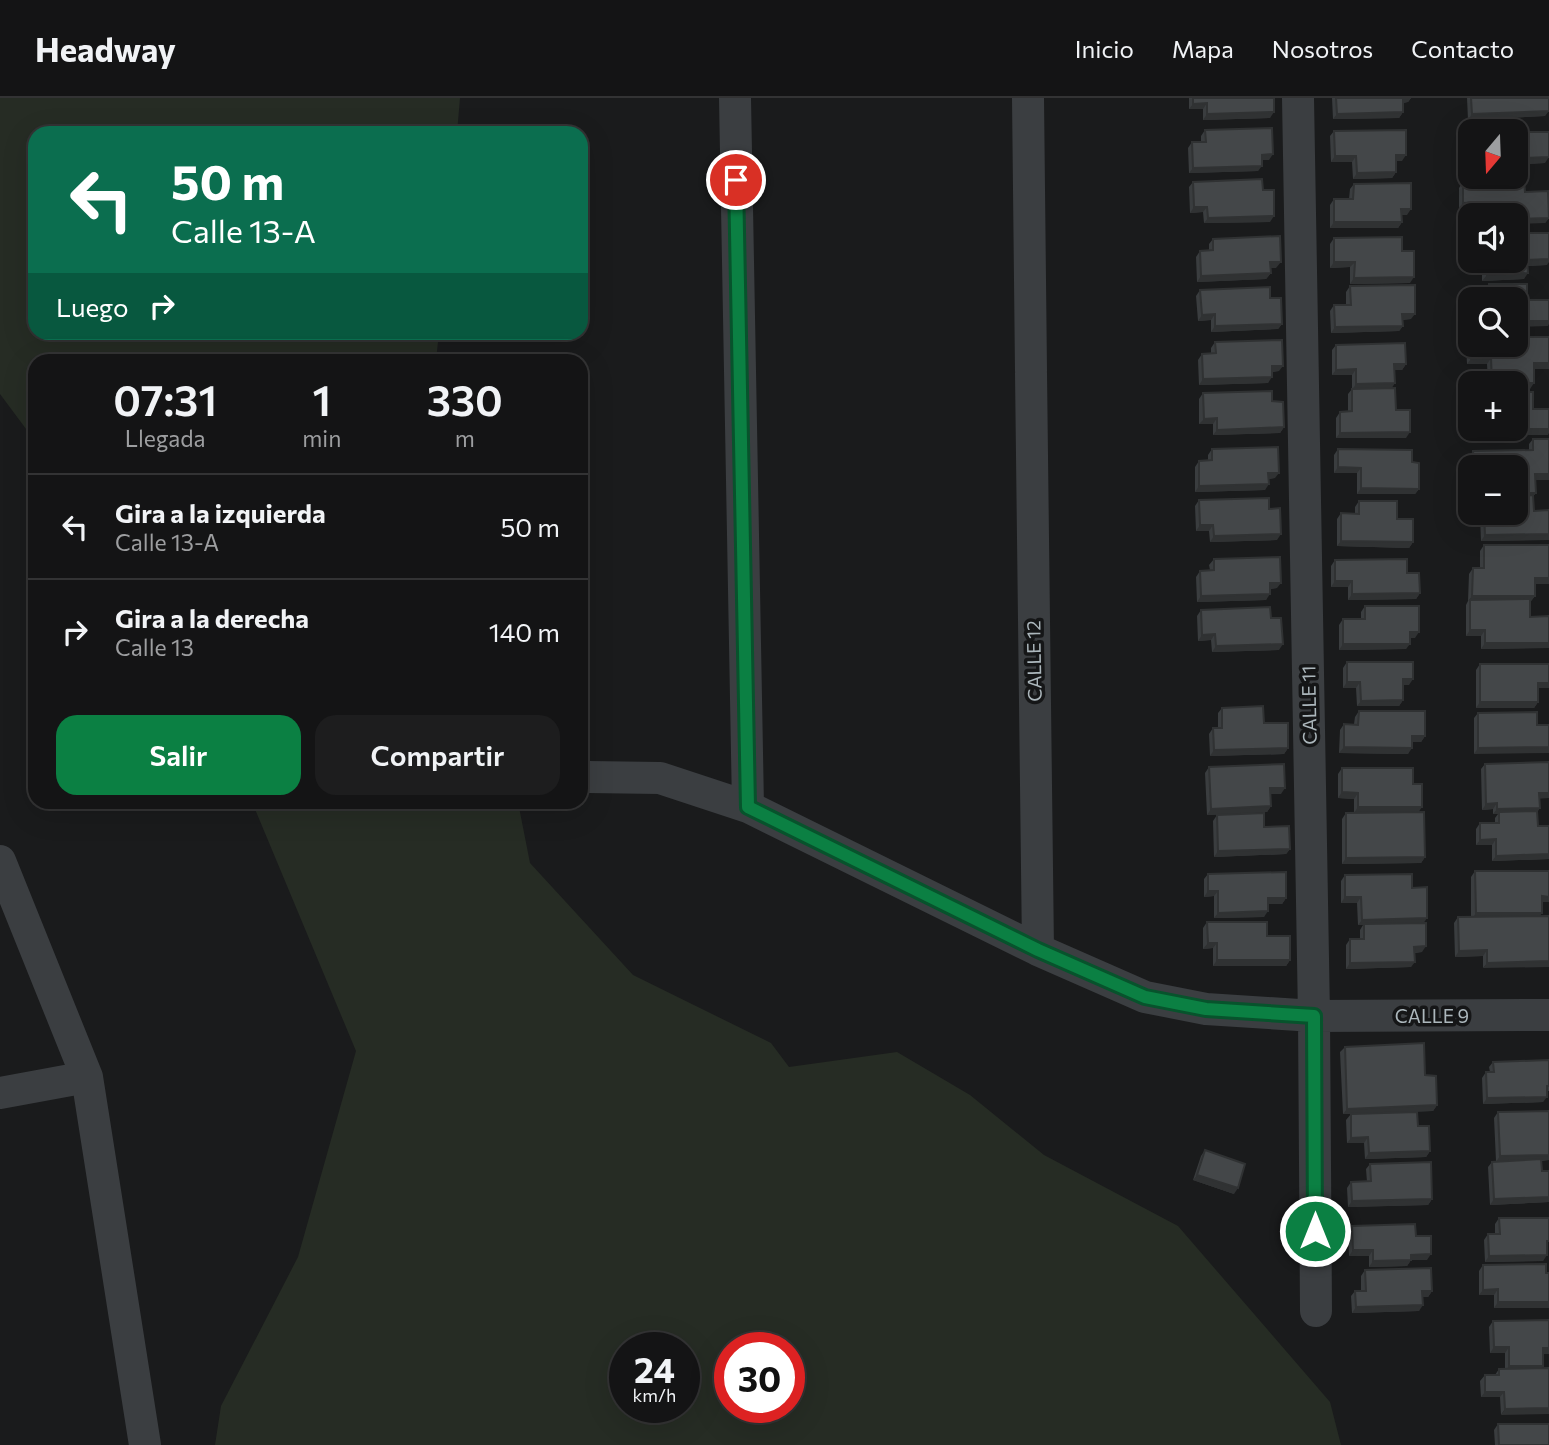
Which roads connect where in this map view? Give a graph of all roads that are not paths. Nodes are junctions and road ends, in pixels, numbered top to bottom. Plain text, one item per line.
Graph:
1 (735, 98) edge
2 (1028, 98) edge
3 (1298, 98) edge
4 (588, 777) dead end
5 (748, 807) junction
6 (0, 861) edge
7 (1038, 950) junction
8 (1549, 1015) edge
9 (1314, 1016) junction
10 (87, 1077) junction
11 (0, 1093) edge
12 (1316, 1311) dead end
13 (145, 1445) edge

1 - 5 street
2 - 7 street, CALLE 12
3 - 9 street, CALLE 11
4 - 5 street, CALLE 9
5 - 7 street, CALLE 9
6 - 10 street
7 - 9 street, CALLE 9
8 - 9 street, CALLE 9
9 - 12 street, CALLE 11
10 - 11 street
10 - 13 street

